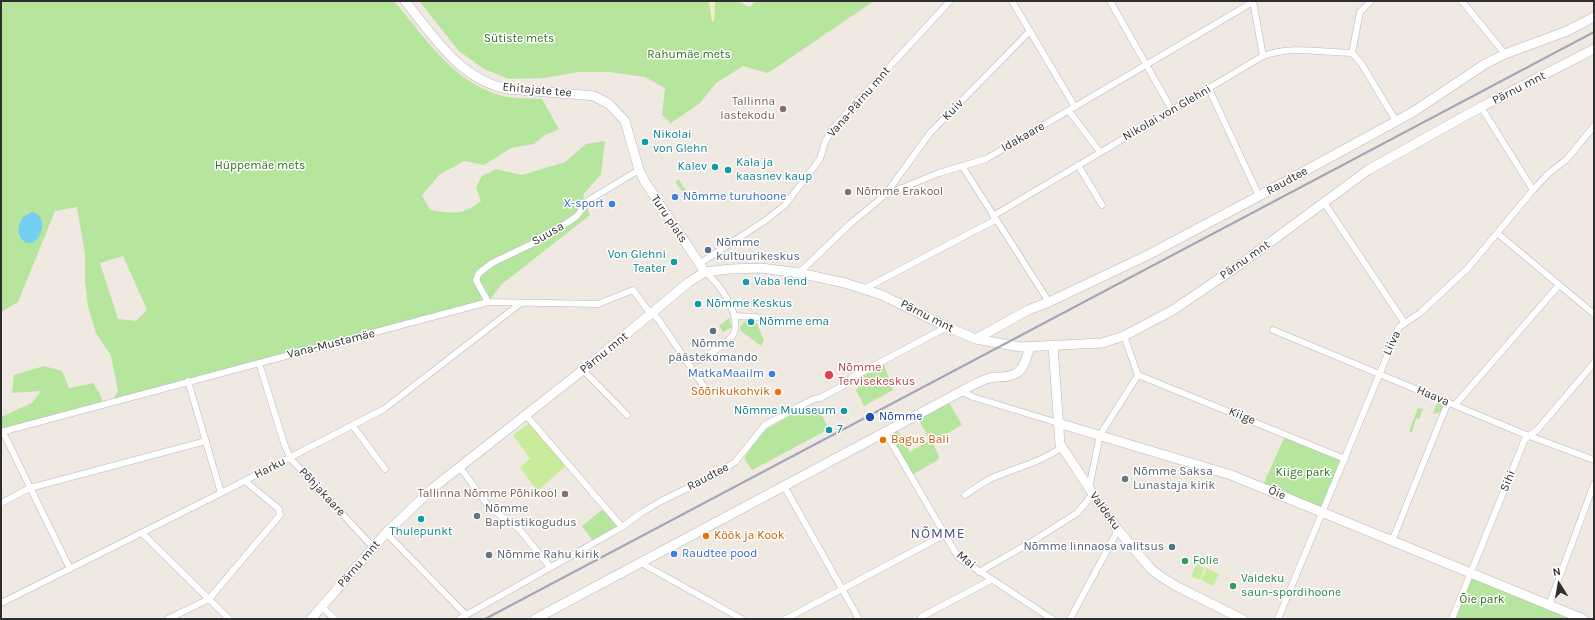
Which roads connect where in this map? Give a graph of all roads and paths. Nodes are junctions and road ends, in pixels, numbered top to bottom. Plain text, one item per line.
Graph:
1 (405, 1) edge
2 (950, 1) edge
3 (1012, 1) edge
4 (1110, 1) edge
5 (1371, 1) edge
6 (1462, 1) edge
7 (1253, 2) edge
8 (1594, 17) edge
9 (1030, 31) junction
10 (1594, 49) edge
11 (1352, 53) junction
12 (1505, 54) junction
13 (1264, 56) junction
14 (1147, 65) junction
15 (1209, 88) junction
16 (1075, 107) junction
17 (1481, 107) junction
18 (1172, 110) junction
19 (1069, 111) junction
20 (1396, 121) junction
21 (1594, 126) edge
22 (1592, 135) edge
23 (1100, 152) junction
24 (1078, 165) junction
25 (962, 166) junction
26 (638, 168) junction
27 (1533, 190) junction
28 (885, 195) junction
29 (1259, 196) junction
30 (1325, 204) junction
31 (1102, 205) dead end
32 (994, 218) junction
33 (1497, 232) junction
34 (702, 268) junction
35 (800, 273) junction
36 (1559, 285) junction
37 (864, 289) junction
38 (488, 302) junction
39 (1049, 302) junction
40 (521, 303) junction
41 (654, 313) junction
42 (1594, 314) edge
43 (735, 316) junction
44 (756, 317) dead end
45 (1404, 322) junction
46 (947, 327) junction
47 (1273, 330) dead end
48 (1124, 336) junction
49 (976, 339) junction
50 (1053, 346) junction
51 (1030, 347) junction
52 (686, 359) junction
53 (259, 362) junction
54 (1594, 363) edge
55 (583, 370) junction
56 (1378, 373) junction
57 (1138, 375) junction
58 (188, 382) junction
59 (707, 391) dead end
60 (962, 392) junction
61 (1448, 402) junction
62 (1455, 405) junction
63 (525, 414) junction
64 (627, 415) dead end
65 (1058, 424) junction
66 (353, 426) junction
67 (2, 432) edge
68 (885, 432) junction
69 (1100, 435) junction
70 (1531, 436) junction
71 (206, 441) junction
72 (1061, 448) junction
73 (290, 458) junction
74 (1345, 459) junction
75 (1594, 460) edge
76 (459, 466) junction
77 (385, 469) dead end
78 (245, 481) junction
79 (1594, 484) edge
80 (784, 486) junction
81 (30, 488) junction
82 (1091, 491) junction
83 (221, 493) junction
84 (965, 495) dead end
85 (1, 503) edge
86 (1322, 512) junction
87 (622, 527) junction
88 (1118, 530) junction
89 (142, 533) junction
90 (386, 533) junction
91 (944, 535) junction
92 (1392, 541) junction
93 (373, 547) junction
94 (641, 563) junction
95 (550, 567) junction
96 (70, 569) junction
97 (979, 572) junction
98 (1471, 573) junction
99 (991, 580) junction
100 (841, 589) junction
101 (209, 598) junction
102 (1, 603) edge
103 (1549, 605) junction
104 (322, 607) junction
105 (466, 615) junction
106 (921, 617) dead end
107 (542, 618) edge
108 (1579, 618) edge
109 (168, 619) edge
110 (229, 619) edge
111 (311, 619) edge
112 (335, 619) edge
113 (459, 619) edge
114 (742, 619) edge
115 (786, 619) edge
116 (859, 619) edge
117 (1052, 619) edge
118 (1070, 619) edge
119 (1242, 619) edge
120 (1278, 619) edge
121 (1452, 619) edge

1 - 26 street, Ehitajate tee
2 - 34 street, Vana-Pärnu mnt
3 - 9 street
4 - 14 street
5 - 11 street
6 - 12 street
7 - 13 street
7 - 14 street, Idakaare
8 - 12 street, Raudtee
9 - 16 street
9 - 28 street, Kuiv
10 - 17 street, Pärnu mnt
11 - 13 street, Nikolai von Glehni
11 - 20 street
12 - 20 street, Raudtee
13 - 15 street, Nikolai von Glehni
14 - 16 street, Idakaare
14 - 18 street
15 - 18 street, Nikolai von Glehni
15 - 29 street
16 - 19 street, Idakaare
17 - 27 street
17 - 30 street, Pärnu mnt
18 - 23 street, Nikolai von Glehni
19 - 23 street
19 - 25 street, Idakaare
20 - 29 street, Raudtee
21 - 22 street, Liiva
22 - 27 street, Liiva
23 - 24 street, Nikolai von Glehni
24 - 31 street
24 - 32 street, Nikolai von Glehni
25 - 28 street, Idakaare
25 - 32 street
26 - 34 street, Turu plats
26 - 38 street, Suusa
27 - 33 street, Liiva
28 - 35 street, Idakaare
29 - 39 street, Raudtee
30 - 45 street
30 - 48 street, Pärnu mnt
32 - 37 street, Nikolai von Glehni
32 - 39 street
33 - 36 street
33 - 45 street, Liiva
34 - 35 street, Pärnu mnt
34 - 41 street, Pärnu mnt
34 - 43 street
35 - 37 street, Pärnu mnt
36 - 42 street
36 - 62 street
37 - 46 street, Pärnu mnt
38 - 40 street, Vana-Mustamäe
38 - 53 street, Vana-Mustamäe
39 - 49 street, Raudtee
40 - 41 street, Vana-Mustamäe
40 - 66 street, Harku
41 - 52 street
41 - 55 street, Pärnu mnt
43 - 44 street
43 - 52 street
45 - 56 street, Liiva
46 - 49 street, Pärnu mnt
46 - 87 street, Raudtee
47 - 56 street, Haava
48 - 50 street, Pärnu mnt
48 - 57 street
49 - 51 street, Pärnu mnt
50 - 51 street, Pärnu mnt
50 - 65 street, Valdeku
51 - 60 street
52 - 59 street
53 - 58 street, Vana-Mustamäe
53 - 73 street, Põhjakaare
54 - 70 street, Sihi
55 - 63 street, Pärnu mnt
55 - 64 street
56 - 61 street, Haava
56 - 74 street, Liiva
57 - 69 street
57 - 74 street, Kiige
58 - 67 street, Vana-Mustamäe
58 - 71 street
60 - 65 street, Õie
60 - 68 street
61 - 62 street, Haava
61 - 92 street
62 - 70 street, Haava
63 - 76 street, Pärnu mnt
63 - 87 street
65 - 69 street, Õie
65 - 72 street, Valdeku
66 - 73 street, Harku
66 - 77 street
67 - 81 street
68 - 80 street
68 - 91 street, Mai
69 - 82 street
69 - 86 street, Õie
70 - 75 street, Haava
70 - 98 street, Sihi
71 - 81 street
71 - 83 street
72 - 82 street, Valdeku
72 - 84 street
73 - 78 street, Harku
73 - 93 street, Põhjakaare
74 - 86 street, Liiva
76 - 90 street, Pärnu mnt
76 - 95 street
78 - 83 street, Harku
78 - 101 street
79 - 103 street
80 - 94 street
80 - 100 street
81 - 85 street
81 - 96 street
82 - 88 street, Valdeku
82 - 97 street
83 - 89 street, Harku
86 - 92 street, Õie
86 - 120 street, Liiva
87 - 95 street, Raudtee
88 - 118 street
88 - 119 street, Valdeku
89 - 96 street, Harku
89 - 101 street
90 - 93 street, Pärnu mnt
90 - 105 street
91 - 97 street, Mai
91 - 100 street
92 - 98 street, Õie
93 - 104 street, Pärnu mnt
94 - 107 street
94 - 114 street
95 - 105 street, Raudtee
96 - 102 street, Harku
97 - 99 street, Mai
98 - 103 street, Õie
98 - 121 street, Sihi
99 - 106 street
99 - 117 street, Mai
100 - 115 street
100 - 116 street
101 - 109 street
101 - 110 street
103 - 108 street, Õie
104 - 111 street, Pärnu mnt
104 - 112 street
105 - 113 street, Raudtee

